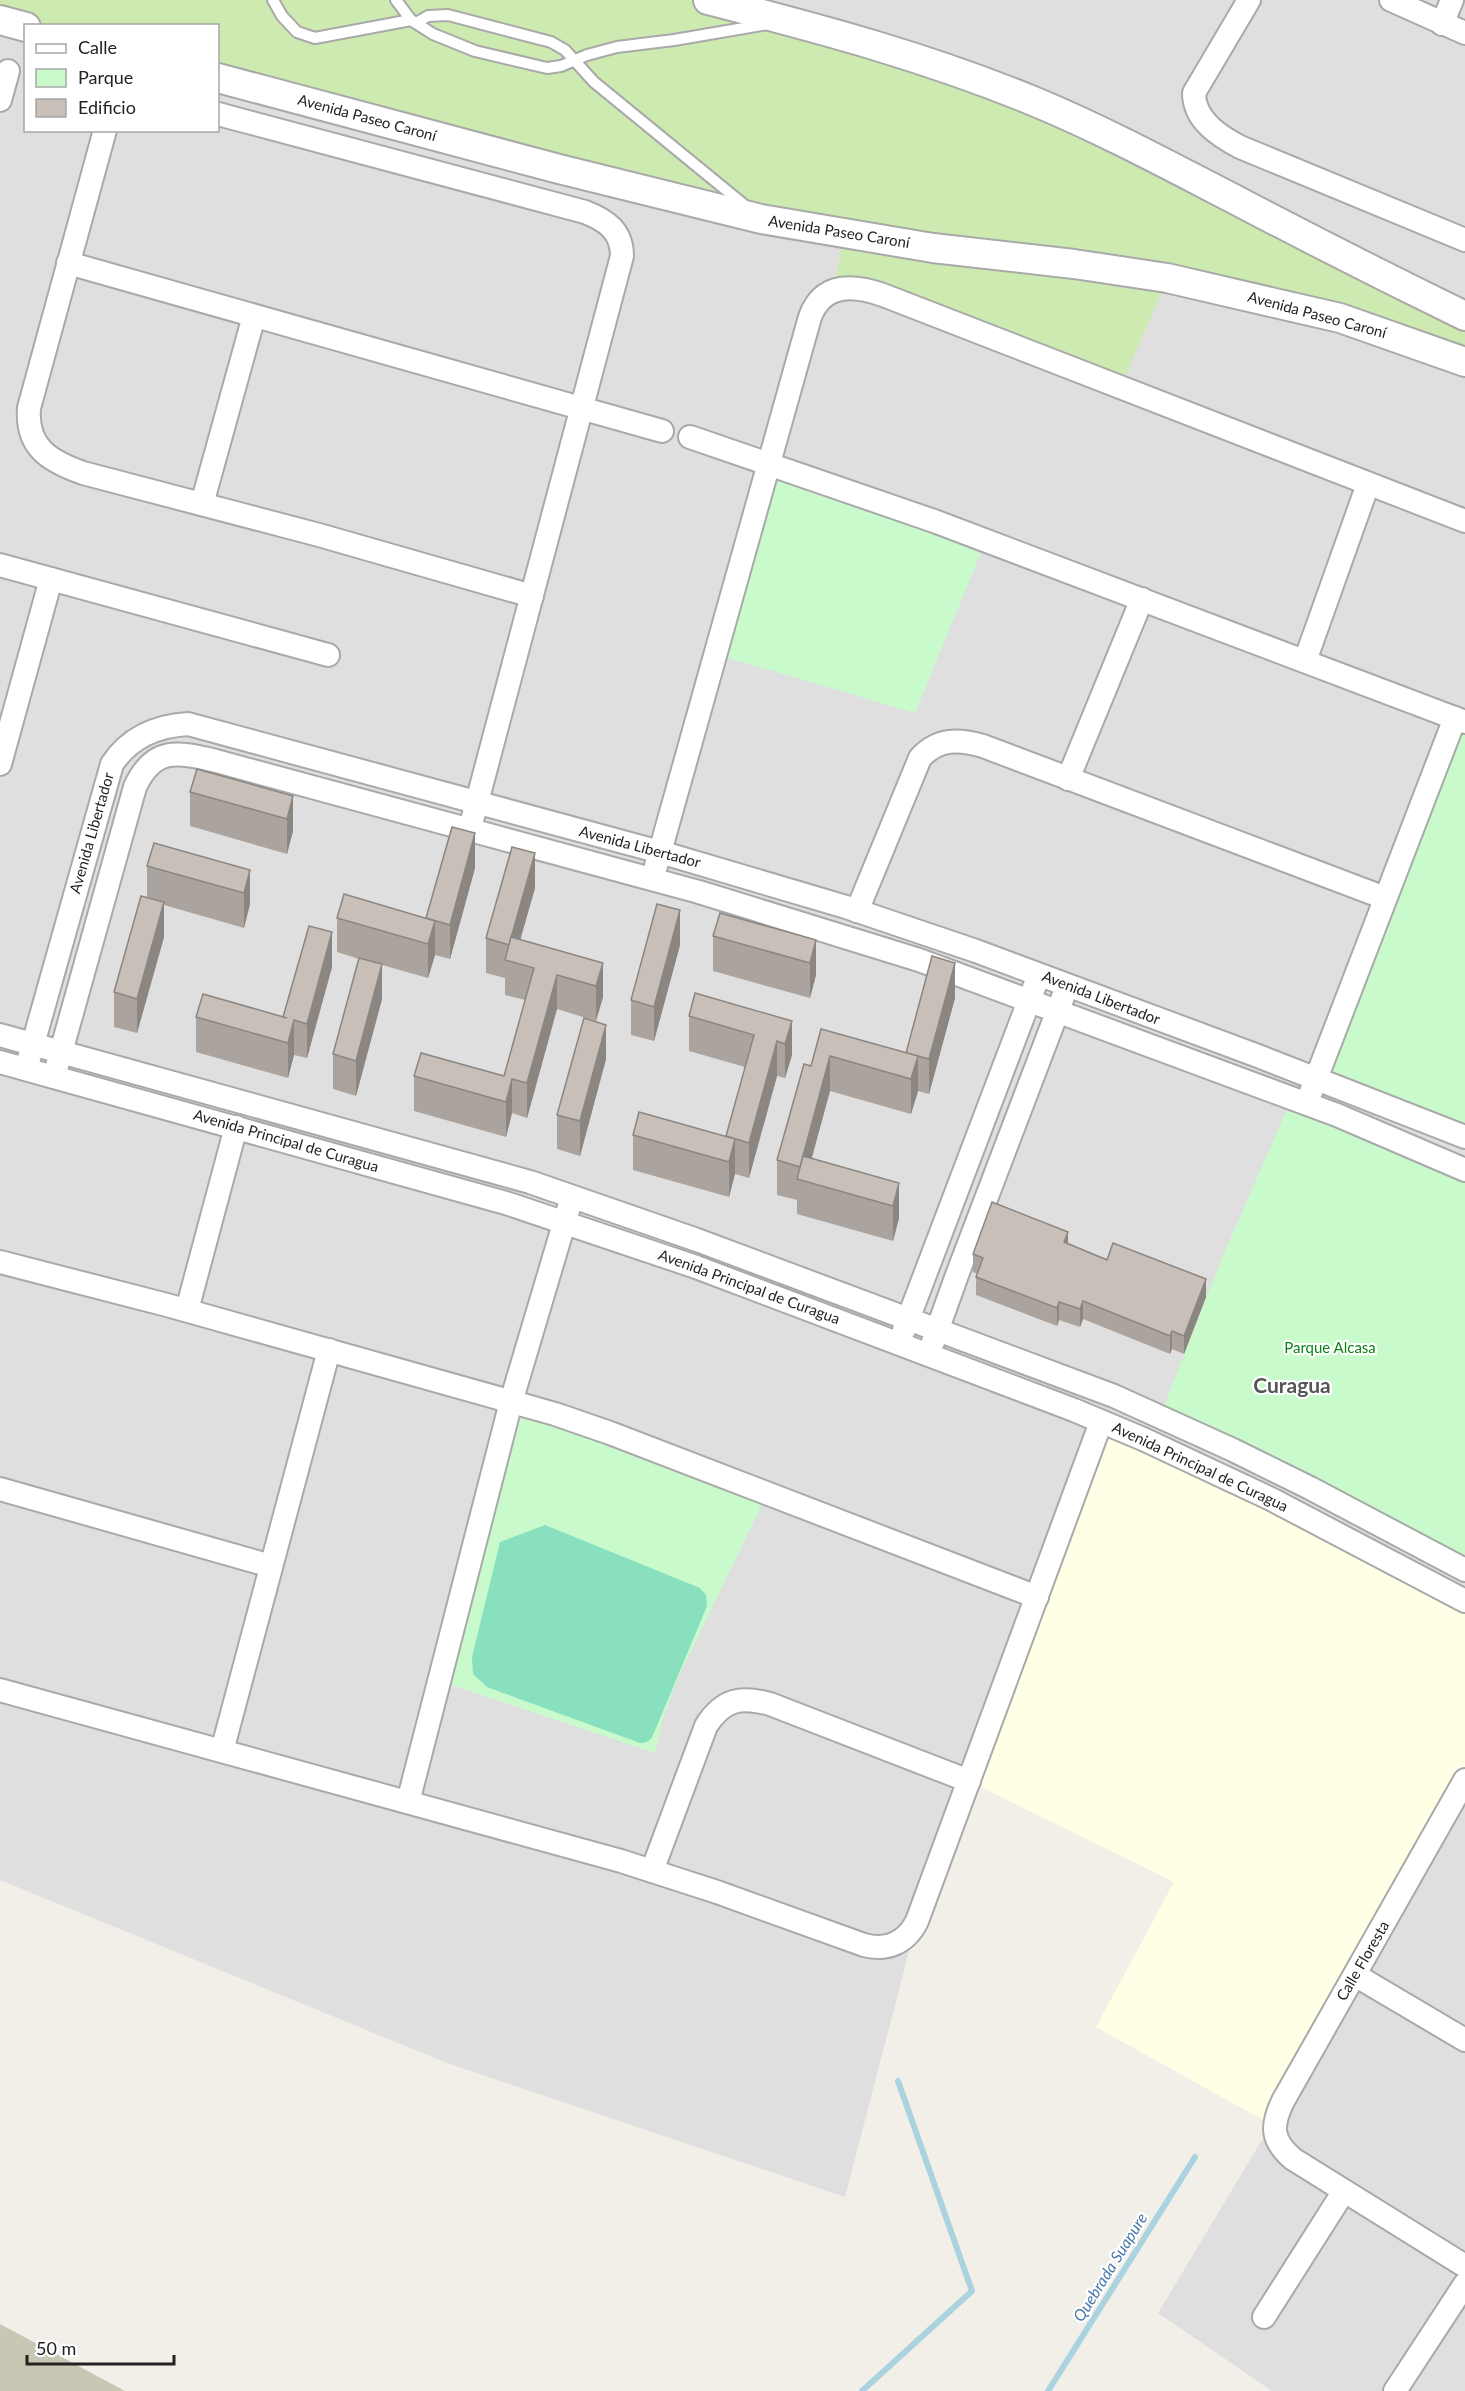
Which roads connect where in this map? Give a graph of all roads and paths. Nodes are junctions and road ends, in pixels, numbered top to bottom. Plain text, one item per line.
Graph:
1 (273, 0) edge
2 (396, 0) edge
3 (708, 0) edge
4 (1249, 0) edge
5 (1391, 0) edge
6 (1452, 0) edge
7 (0, 20) edge
8 (789, 21) junction
9 (414, 22) junction
10 (1443, 24) junction
11 (24, 26) edge
12 (1465, 33) edge
13 (576, 60) junction
14 (8, 71) dead end
15 (219, 78) edge
16 (0, 100) edge
17 (219, 114) edge
18 (104, 132) edge
19 (761, 219) junction
20 (1465, 240) edge
21 (68, 263) junction
22 (254, 316) junction
23 (1465, 316) edge
24 (1465, 362) edge
25 (581, 409) junction
26 (662, 431) dead end
27 (690, 437) dead end
28 (769, 463) junction
29 (1368, 484) junction
30 (202, 504) junction
31 (1465, 521) edge
32 (0, 565) edge
33 (51, 579) junction
34 (532, 596) junction
35 (1142, 599) junction
36 (328, 655) dead end
37 (1305, 661) junction
38 (1460, 720) edge
39 (0, 764) edge
40 (1068, 779) junction
41 (477, 803) junction
42 (470, 830) junction
43 (660, 852) junction
44 (653, 879) junction
45 (1385, 898) junction
46 (857, 911) junction
47 (1039, 975) junction
48 (1067, 986) junction
49 (1029, 999) junction
50 (1059, 1010) junction
51 (0, 1035) edge
52 (33, 1045) junction
53 (61, 1053) junction
54 (0, 1062) edge
55 (26, 1069) junction
56 (54, 1077) junction
57 (1316, 1078) junction
58 (1307, 1104) junction
59 (236, 1127) junction
60 (1465, 1137) edge
61 (1465, 1170) edge
62 (572, 1196) junction
63 (564, 1221) junction
64 (0, 1262) edge
65 (187, 1310) junction
66 (909, 1318) junction
67 (938, 1329) junction
68 (899, 1344) junction
69 (329, 1350) junction
70 (929, 1355) junction
71 (511, 1402) junction
72 (1101, 1422) junction
73 (0, 1489) edge
74 (271, 1566) junction
75 (1465, 1570) edge
76 (1037, 1597) junction
77 (1465, 1601) edge
78 (0, 1690) edge
79 (222, 1751) junction
80 (1465, 1780) edge
81 (969, 1781) junction
82 (408, 1802) junction
83 (1457, 1814) edge
84 (652, 1871) junction
85 (1355, 1975) junction
86 (1465, 2040) edge
87 (1344, 2191) junction
88 (1465, 2265) edge
89 (1465, 2284) edge
90 (1264, 2317) dead end
91 (1395, 2391) edge

1 - 9 lane
2 - 9 lane
3 - 8 street
4 - 20 street
5 - 10 street
6 - 10 street
7 - 11 street
8 - 13 lane
8 - 23 street
9 - 13 lane
9 - 13 lane
10 - 12 street
13 - 19 lane
14 - 16 street
15 - 19 street, Avenida Paseo Caroní
17 - 25 street
18 - 21 street
19 - 24 street, Avenida Paseo Caroní
21 - 22 street
21 - 30 street
22 - 25 street
22 - 30 street
25 - 26 street
25 - 34 street
27 - 28 street
28 - 29 street
28 - 35 street
28 - 43 street
29 - 31 street
29 - 37 street
30 - 34 street
32 - 33 street
33 - 36 street
33 - 39 street
34 - 41 street
35 - 37 street
35 - 40 street
37 - 38 street
38 - 45 street
40 - 45 street
40 - 46 street
41 - 42 street
41 - 43 street, Avenida Libertador
41 - 52 street, Avenida Libertador
42 - 44 street, Avenida Libertador
42 - 53 street, Avenida Libertador
43 - 44 street
43 - 46 street, Avenida Libertador
44 - 49 street, Avenida Libertador
45 - 57 street
46 - 47 street, Avenida Libertador
47 - 48 street, Avenida Libertador
47 - 49 street
48 - 50 street
48 - 57 street, Avenida Libertador
49 - 50 street, Avenida Libertador
49 - 66 street
50 - 58 street, Avenida Libertador
50 - 67 street
51 - 52 street, Avenida Principal de Curagua
52 - 53 street, Avenida Principal de Curagua
52 - 55 street, Avenida Libertador
53 - 56 street, Avenida Libertador
53 - 62 street, Avenida Principal de Curagua
54 - 55 street, Avenida Principal de Curagua
55 - 56 street, Avenida Principal de Curagua
56 - 59 street, Avenida Principal de Curagua
57 - 58 street
57 - 60 street, Avenida Libertador
58 - 61 street, Avenida Libertador
59 - 63 street, Avenida Principal de Curagua
59 - 65 street
62 - 63 street
62 - 66 street, Avenida Principal de Curagua
63 - 68 street, Avenida Principal de Curagua
63 - 71 street
64 - 65 street
65 - 69 street
66 - 67 street, Avenida Principal de Curagua
66 - 68 street
67 - 70 street
67 - 75 street, Avenida Principal de Curagua
68 - 70 street, Avenida Principal de Curagua
69 - 71 street
69 - 74 street
70 - 72 street, Avenida Principal de Curagua
71 - 76 street
71 - 82 street
72 - 76 street
72 - 77 street, Avenida Principal de Curagua
73 - 74 street
74 - 79 street
76 - 81 street
78 - 79 street
79 - 82 street
80 - 83 street, Calle Floresta
81 - 84 street
81 - 84 street
82 - 84 street
83 - 85 street, Calle Floresta
85 - 86 street
85 - 87 street, Calle Floresta
87 - 88 street
87 - 90 street
89 - 91 street

